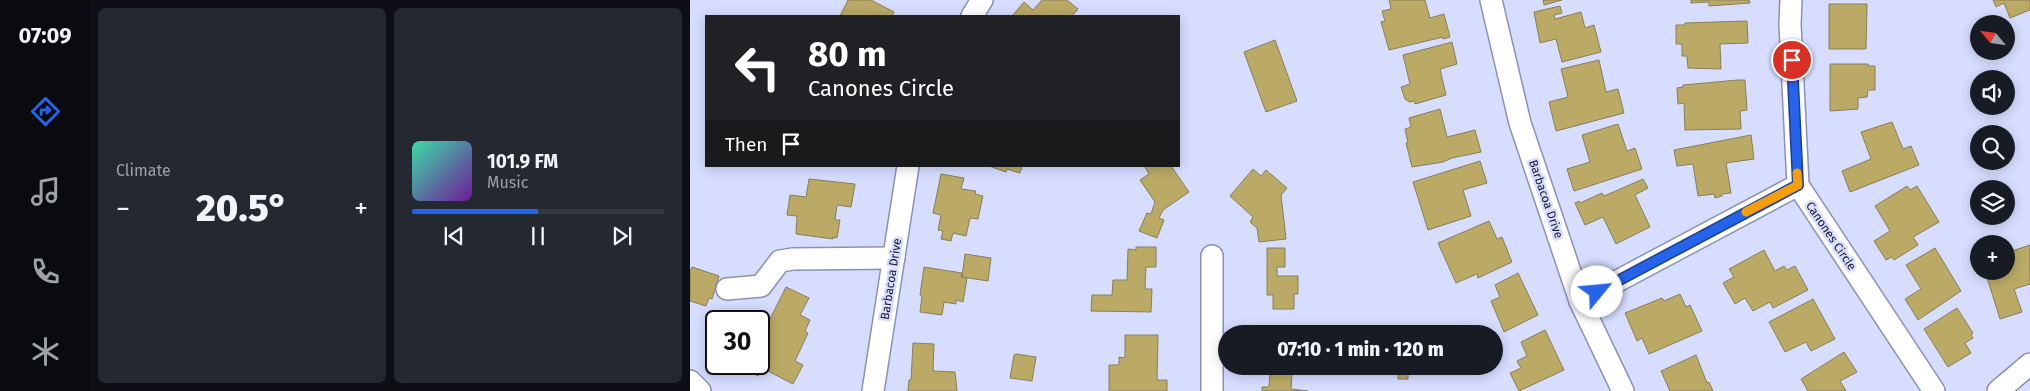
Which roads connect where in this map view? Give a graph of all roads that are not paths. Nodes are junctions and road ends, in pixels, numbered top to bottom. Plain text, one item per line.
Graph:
1 (982, 0) edge
2 (1491, 0) edge
3 (1791, 0) edge
4 (973, 15) edge
5 (908, 167) edge
6 (1798, 185) junction
7 (1212, 256) dead end
8 (894, 258) junction
9 (727, 289) dead end
10 (1580, 301) junction
11 (2030, 364) edge
12 (690, 381) edge
13 (700, 391) edge
14 (873, 391) edge
15 (1212, 391) edge
16 (1623, 391) edge
17 (1934, 391) edge
18 (1998, 391) edge

1 - 4 street
2 - 10 street, Barbacoa Drive
3 - 6 street
5 - 8 street, Barbacoa Drive
6 - 10 street
6 - 17 street, Canones Circle
7 - 15 street
8 - 9 street
8 - 14 street, Barbacoa Drive
10 - 16 street, Barbacoa Drive
11 - 18 street
12 - 13 street

